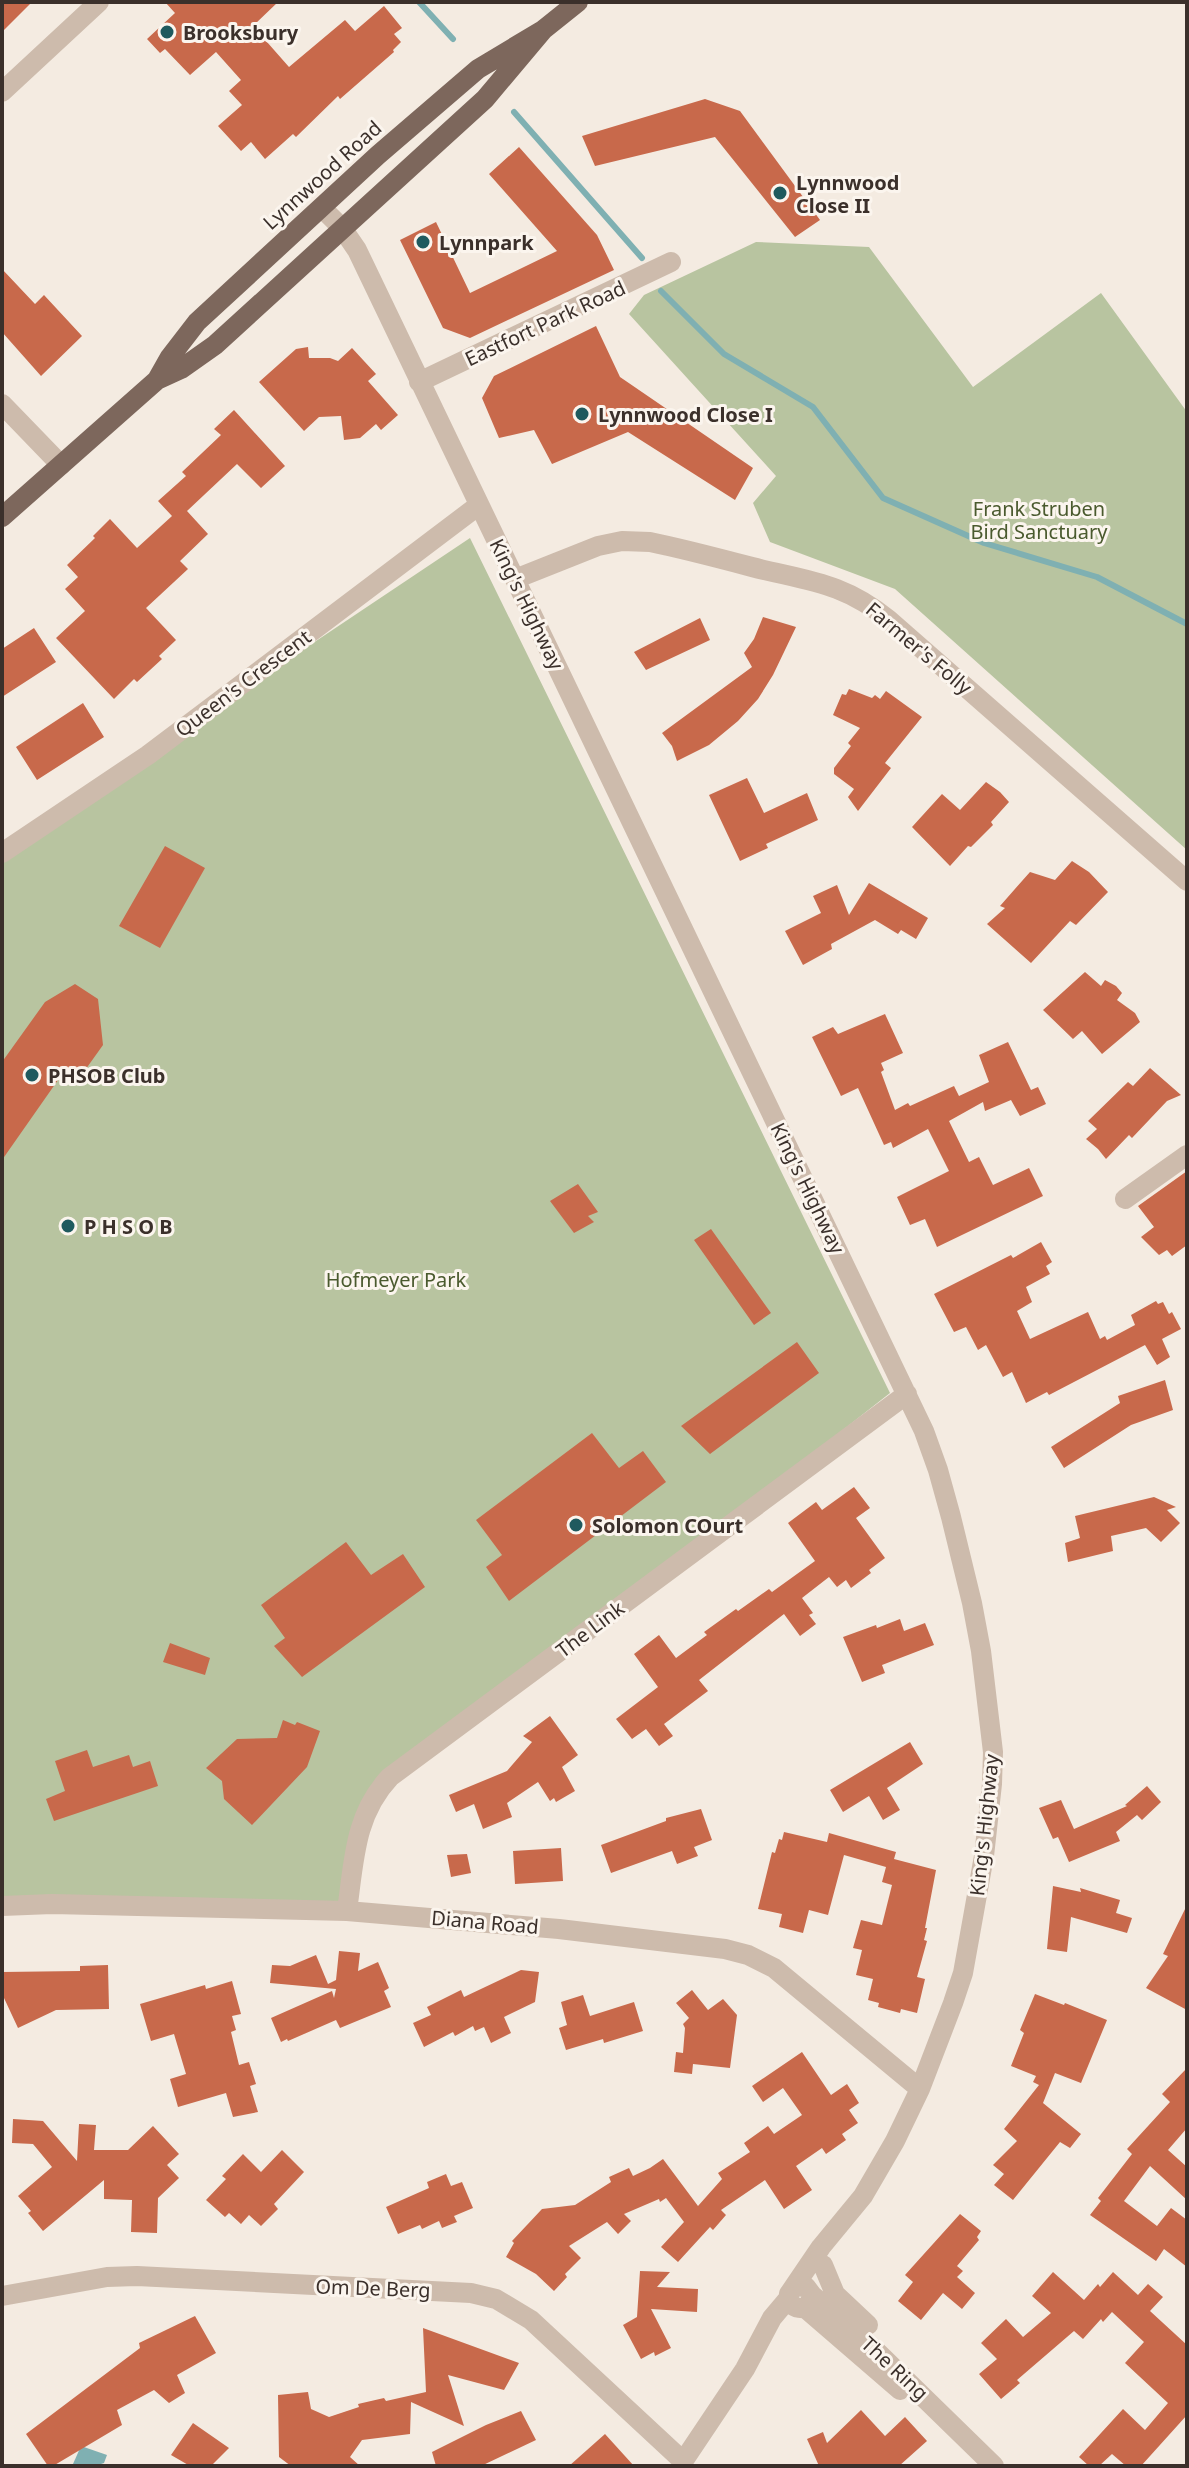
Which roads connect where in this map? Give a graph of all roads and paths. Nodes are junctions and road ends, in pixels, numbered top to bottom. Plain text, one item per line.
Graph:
1 (99, 2) edge
2 (578, 2) edge
3 (543, 30) junction
4 (2, 92) edge
5 (322, 208) junction
6 (342, 228) junction
7 (671, 262) dead end
8 (157, 380) junction
9 (419, 382) junction
10 (2, 404) edge
11 (61, 465) junction
12 (479, 505) junction
13 (2, 517) edge
14 (515, 579) junction
15 (2, 853) edge
16 (1187, 881) edge
17 (1187, 1155) edge
18 (1125, 1199) dead end
19 (907, 1394) junction
20 (2, 1906) edge
21 (347, 1911) junction
22 (920, 2089) junction
23 (846, 2220) junction
24 (823, 2265) junction
25 (2, 2296) edge
26 (802, 2298) junction
27 (888, 2372) junction
28 (682, 2464) edge
29 (994, 2466) edge

1 - 4 street
2 - 3 main road, Lynnwood Road
3 - 5 main road, Lynnwood Road
3 - 6 main road, Lynnwood Road
5 - 6 street, King's Highway
5 - 8 main road, Lynnwood Road
6 - 8 main road, Lynnwood Road
6 - 9 street, King's Highway
7 - 9 street, Eastfort Park Road
8 - 11 main road, Lynnwood Road
9 - 12 street, King's Highway
10 - 11 street
11 - 13 main road, Lynnwood Road
12 - 14 street, King's Highway
12 - 15 street, Queen's Crescent
14 - 16 street, Farmer's Folly
14 - 19 street, King's Highway
17 - 18 street
19 - 21 street, The Link
19 - 22 street, King's Highway
20 - 21 street, Diana Road
21 - 22 street, Diana Road
22 - 23 street, King's Highway
23 - 24 street, King's Highway
23 - 26 street, King's Highway
24 - 26 street, King's Highway
24 - 27 street
25 - 28 street, Om De Berg
26 - 27 street, The Ring
26 - 28 street, King's Highway
27 - 29 street, The Ring

